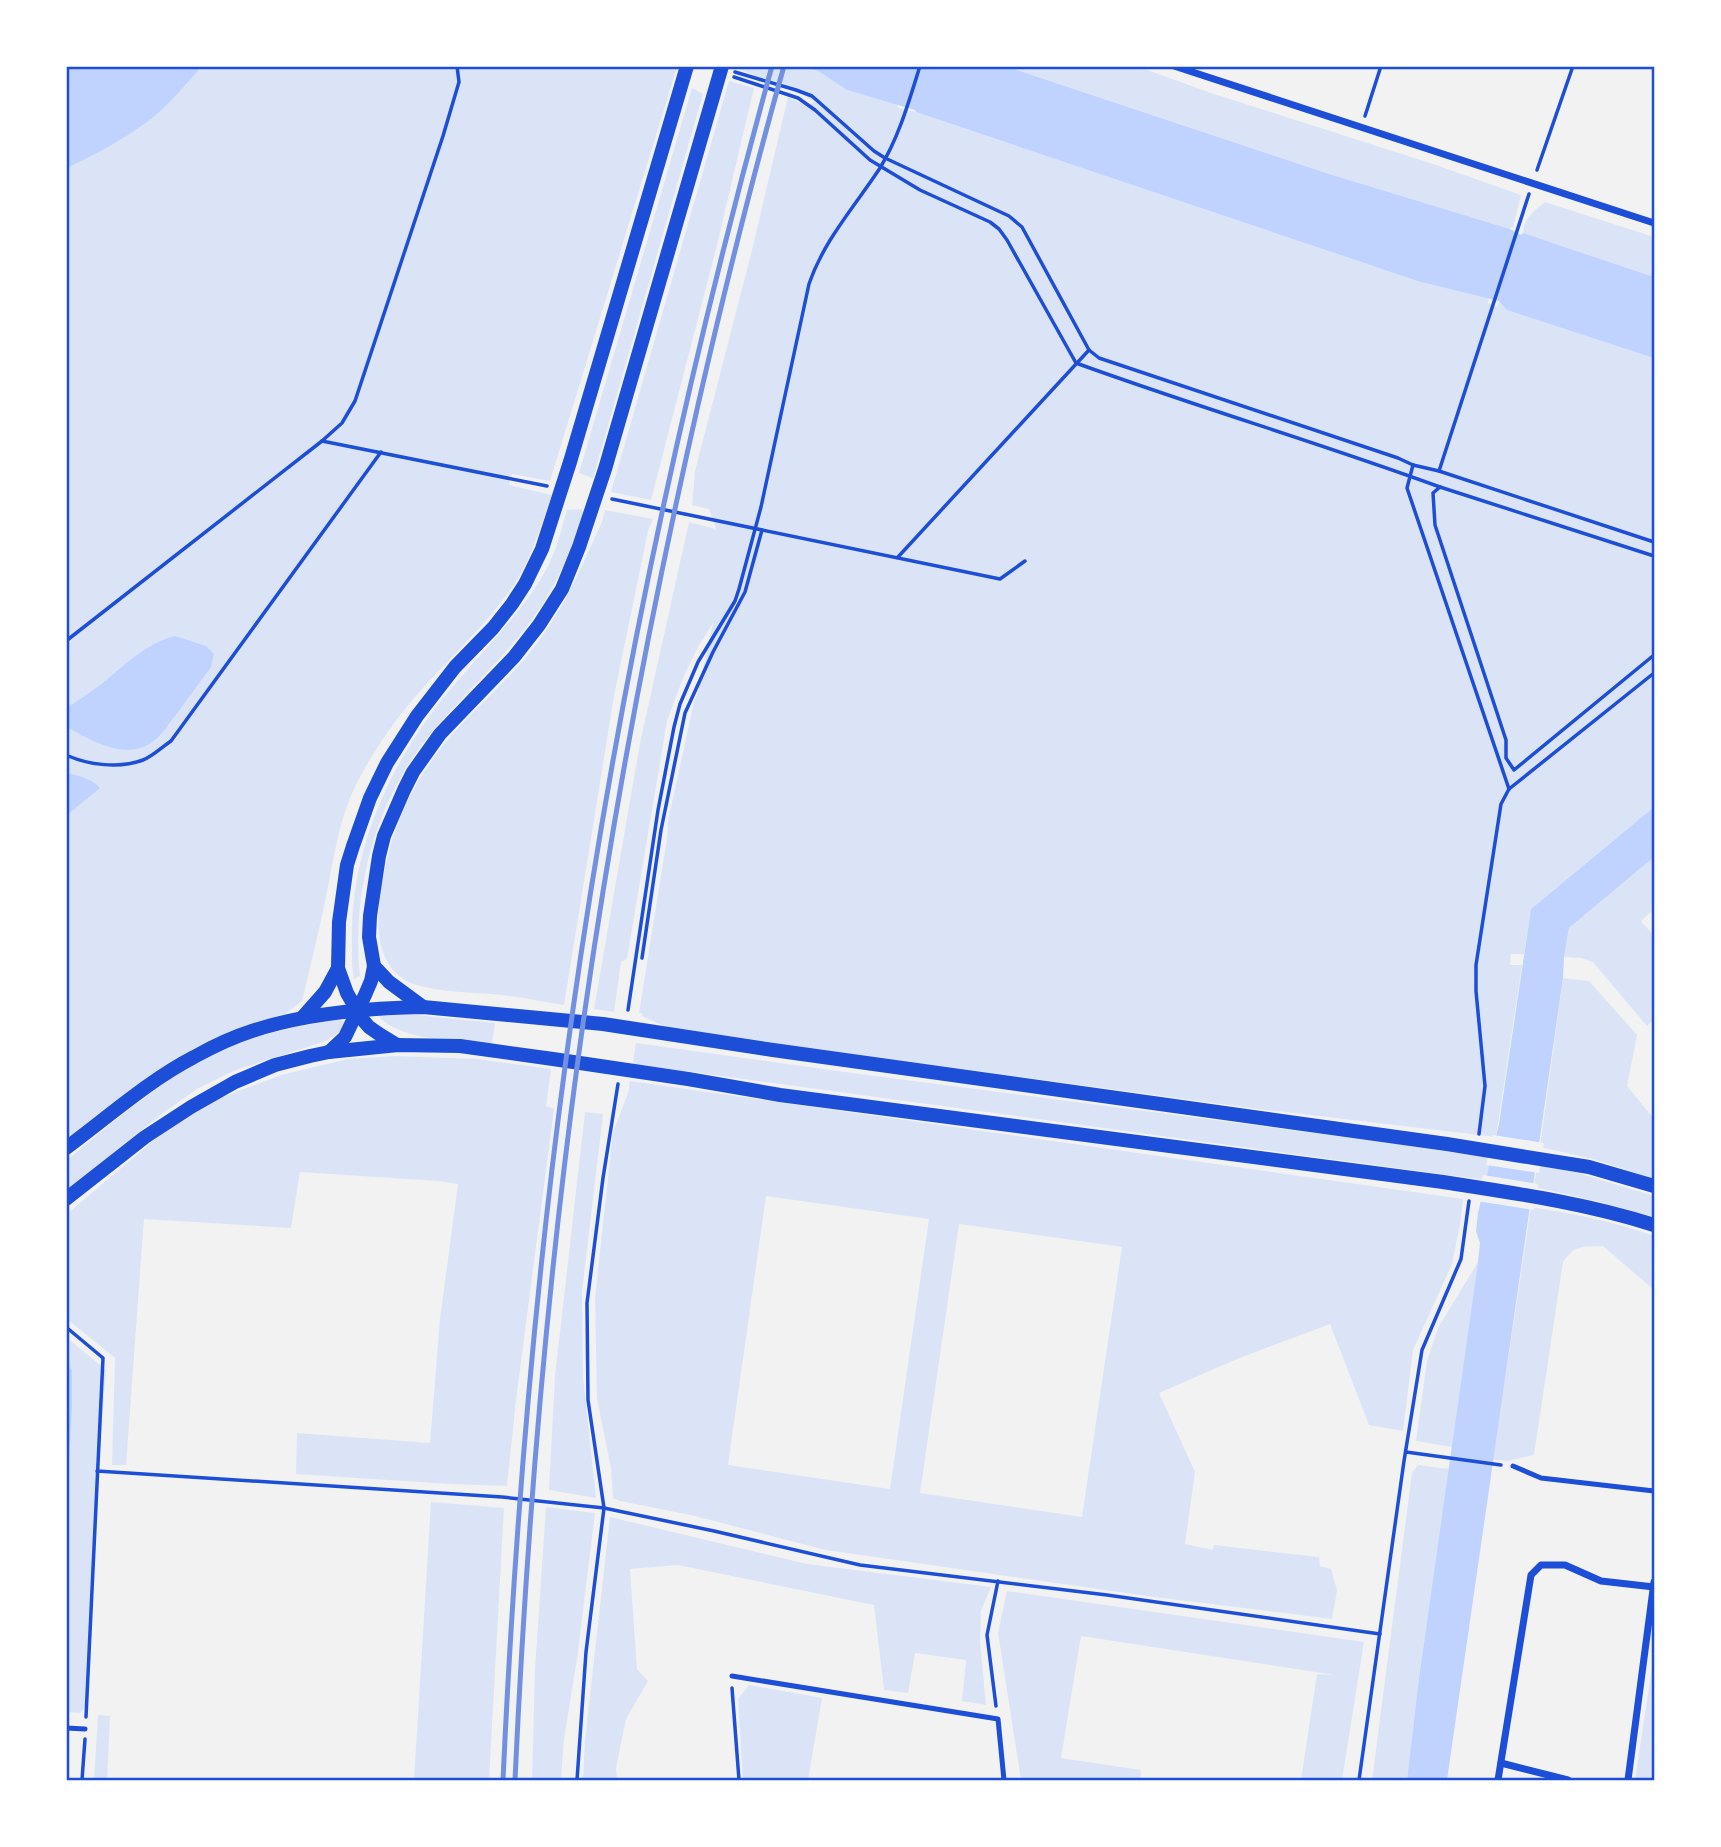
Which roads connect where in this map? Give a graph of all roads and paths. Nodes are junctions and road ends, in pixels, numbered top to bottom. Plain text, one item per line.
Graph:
1 (457, 66) edge
2 (920, 66) edge
3 (1381, 66) edge
4 (1573, 66) edge
5 (1178, 67) edge
6 (726, 70) edge
7 (685, 74) edge
8 (1361, 128) junction
9 (885, 158) junction
10 (880, 167) junction
11 (1532, 183) junction
12 (1654, 223) edge
13 (1089, 350) junction
14 (1076, 363) junction
15 (322, 441) junction
16 (381, 452) junction
17 (1413, 465) junction
18 (1439, 471) junction
19 (1410, 476) junction
20 (1440, 487) junction
21 (556, 488) dead end
22 (604, 498) dead end
23 (754, 529) junction
24 (762, 530) junction
25 (1654, 542) edge
26 (1654, 556) edge
27 (898, 558) junction
28 (1025, 561) dead end
29 (66, 641) edge
30 (1654, 655) edge
31 (1654, 673) edge
32 (66, 755) edge
33 (1509, 789) junction
34 (636, 957) dead end
35 (642, 958) dead end
36 (374, 967) junction
37 (338, 968) junction
38 (423, 1007) junction
39 (357, 1012) junction
40 (302, 1018) junction
41 (398, 1045) junction
42 (329, 1052) junction
43 (614, 1112) dead end
44 (1478, 1140) dead end
45 (66, 1147) edge
46 (1654, 1186) edge
47 (1470, 1194) dead end
48 (66, 1199) edge
49 (1654, 1225) edge
50 (66, 1327) edge
51 (1406, 1452) junction
52 (1513, 1466) joint
53 (97, 1471) junction
54 (1654, 1491) edge
55 (604, 1508) junction
56 (998, 1581) junction
57 (1654, 1585) edge
58 (1380, 1634) junction
59 (732, 1676) joint
60 (998, 1719) junction
61 (66, 1728) edge
62 (85, 1728) junction
63 (1501, 1763) junction
64 (82, 1780) edge
65 (577, 1780) edge
66 (739, 1780) edge
67 (1003, 1780) edge
68 (1359, 1780) edge
69 (1498, 1780) edge
70 (1568, 1780) edge
71 (1628, 1780) edge

1 - 15 path
2 - 9 path
3 - 8 path
4 - 11 path
5 - 8 street
6 - 9 path
6 - 10 path
6 - 36 main road
7 - 37 main road
8 - 11 street
9 - 10 path
9 - 13 path
10 - 14 path
10 - 23 path
11 - 12 street
11 - 18 path
13 - 14 path
13 - 17 path
14 - 19 path
14 - 27 path
15 - 16 path
15 - 29 path
16 - 21 path
16 - 32 path
17 - 18 path
17 - 19 path
18 - 25 path
19 - 20 path
19 - 33 path
20 - 26 path
20 - 30 path
22 - 23 path
23 - 24 path
23 - 34 path
24 - 27 path
24 - 35 path
27 - 28 path
31 - 33 path
33 - 44 path
36 - 38 main road
36 - 39 main road
37 - 39 main road
37 - 40 main road
38 - 39 main road
38 - 46 main road
39 - 40 main road
39 - 41 main road
39 - 42 main road
40 - 45 main road
41 - 42 main road
41 - 49 main road
42 - 48 main road
43 - 55 path
47 - 51 path
50 - 53 path
51 - 52 path
51 - 58 path
52 - 54 lane
53 - 55 path
53 - 62 path
55 - 56 path
55 - 65 path
56 - 58 path
56 - 60 path
57 - 63 street
57 - 71 street
58 - 68 path
59 - 60 lane
59 - 66 path
60 - 67 lane
61 - 62 lane
62 - 64 path
63 - 69 street
63 - 70 street

